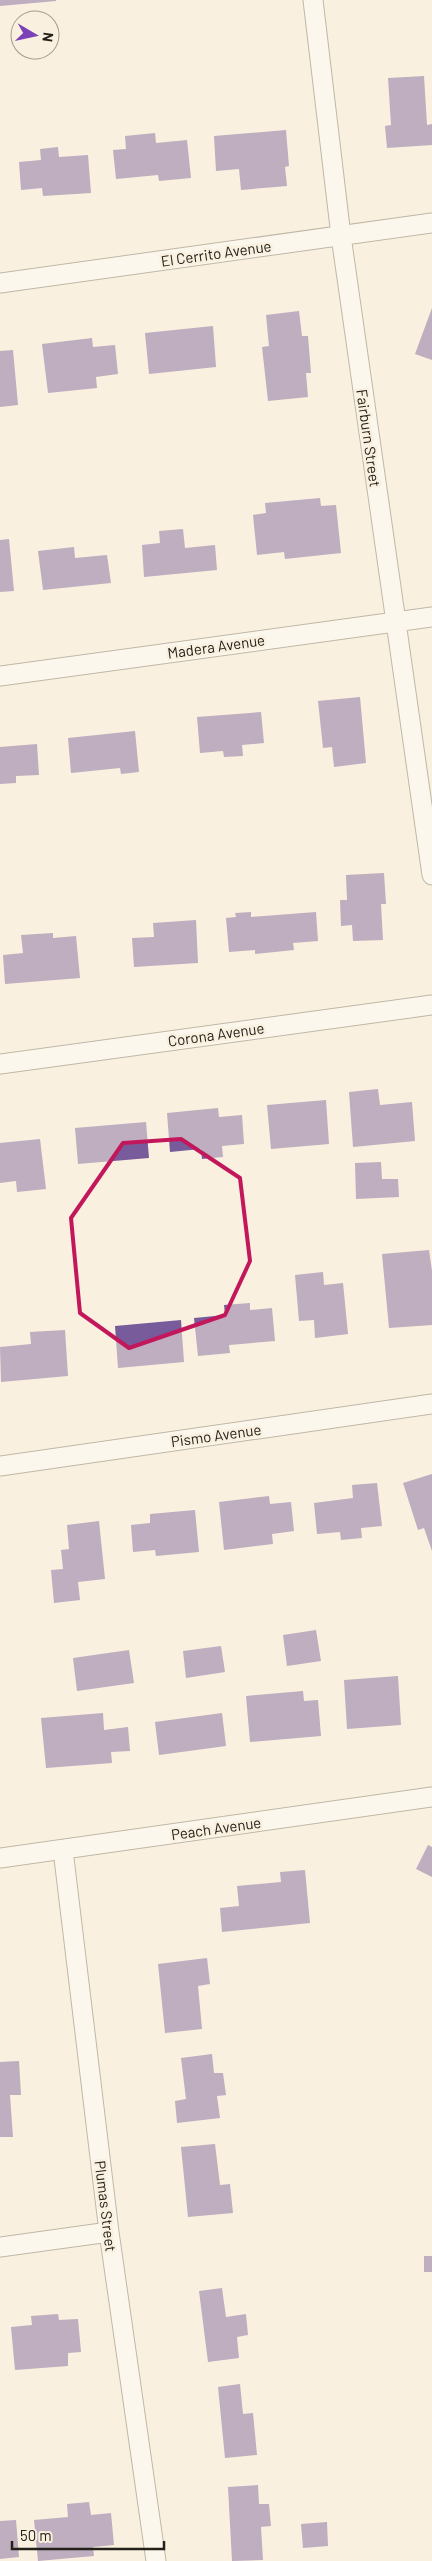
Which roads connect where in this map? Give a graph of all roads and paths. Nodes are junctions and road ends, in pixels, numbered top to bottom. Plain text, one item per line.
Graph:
1 (314, 0) edge
2 (432, 223) edge
3 (341, 236) junction
4 (0, 283) edge
5 (432, 617) edge
6 (395, 622) junction
7 (0, 676) edge
8 (432, 875) edge
9 (432, 1005) edge
10 (0, 1064) edge
11 (432, 1404) edge
12 (0, 1466) edge
13 (432, 1797) edge
14 (63, 1850) junction
15 (0, 1858) edge
16 (109, 2232) junction
17 (0, 2247) edge
18 (156, 2561) edge

1 - 3 street, Fairburn Street
2 - 3 street, El Cerrito Avenue
3 - 4 street, El Cerrito Avenue
3 - 6 street, Fairburn Street
5 - 6 street, Madera Avenue
6 - 7 street, Madera Avenue
6 - 8 street, Fairburn Street
9 - 10 street, Corona Avenue
11 - 12 street, Pismo Avenue
13 - 14 street, Peach Avenue
14 - 15 street, Peach Avenue
14 - 16 street, Plumas Street
16 - 17 street
16 - 18 street, Plumas Street

